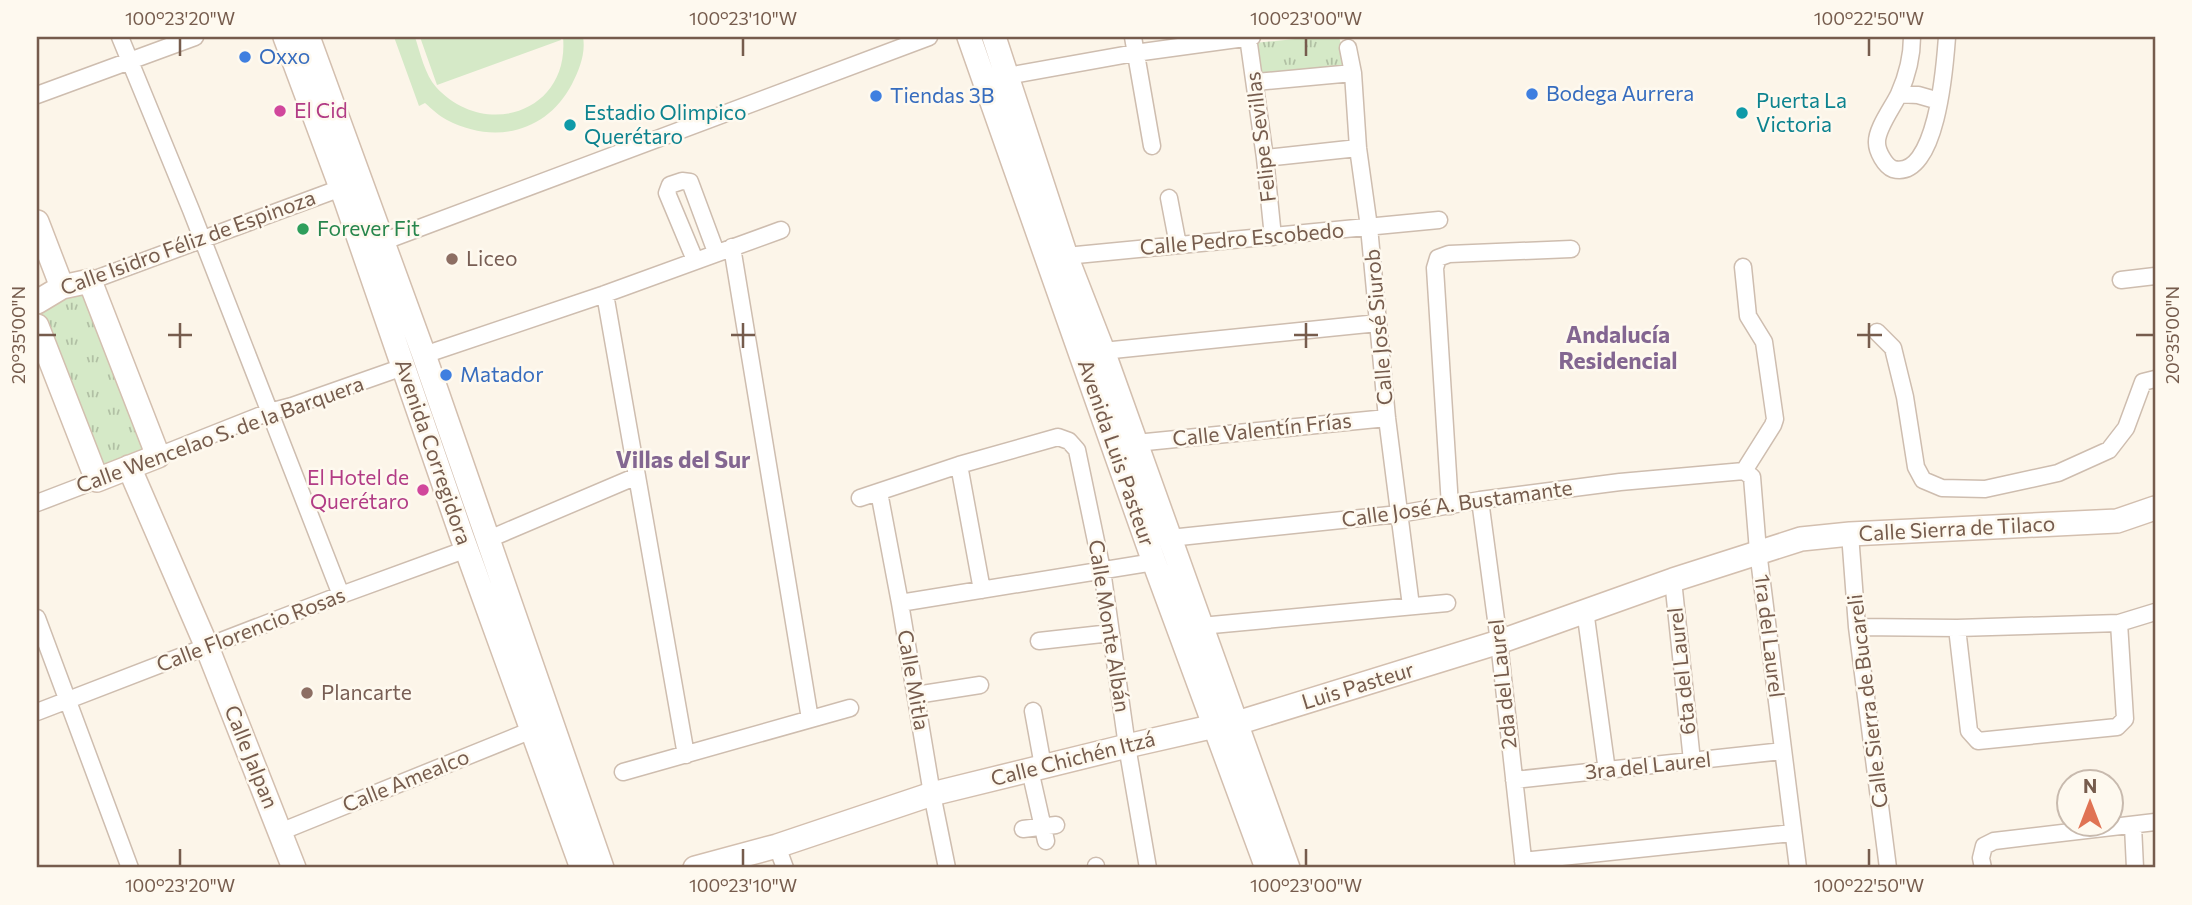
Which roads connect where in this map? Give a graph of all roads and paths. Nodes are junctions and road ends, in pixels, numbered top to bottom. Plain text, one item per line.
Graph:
1 (120, 37) edge
2 (195, 37) edge
3 (285, 37) edge
4 (308, 37) edge
5 (929, 37) edge
6 (969, 37) edge
7 (993, 37) edge
8 (1250, 37) edge
9 (1912, 37) edge
10 (1947, 37) edge
11 (1346, 41) edge
12 (1134, 45) edge
13 (129, 61) junction
14 (1353, 73) junction
15 (1007, 76) junction
16 (1256, 82) junction
17 (1899, 94) junction
18 (37, 95) edge
19 (1938, 101) junction
20 (1152, 146) dead end
21 (1358, 148) junction
22 (1265, 158) junction
23 (1031, 183) junction
24 (341, 188) junction
25 (1169, 198) dead end
26 (1439, 220) dead end
27 (37, 222) edge
28 (1369, 227) junction
29 (781, 230) dead end
30 (1273, 237) junction
31 (202, 239) junction
32 (382, 242) junction
33 (1178, 245) junction
34 (1571, 249) dead end
35 (724, 250) junction
36 (695, 260) junction
37 (1058, 263) junction
38 (1743, 267) dead end
39 (2155, 276) edge
40 (2121, 280) dead end
41 (90, 281) junction
42 (62, 287) junction
43 (605, 294) junction
44 (37, 302) edge
45 (1378, 323) junction
46 (37, 326) edge
47 (1877, 332) dead end
48 (1103, 351) junction
49 (424, 355) junction
50 (404, 367) junction
51 (45, 371) edge
52 (2155, 379) edge
53 (270, 412) junction
54 (1387, 418) junction
55 (1136, 443) junction
56 (158, 456) junction
57 (959, 465) junction
58 (129, 467) junction
59 (1744, 471) junction
60 (637, 476) junction
61 (97, 480) junction
62 (879, 492) junction
63 (860, 498) dead end
64 (1480, 500) junction
65 (37, 503) edge
66 (1450, 506) junction
67 (2155, 508) edge
68 (1399, 514) junction
69 (1850, 534) junction
70 (1170, 538) junction
71 (489, 539) junction
72 (467, 550) junction
73 (1758, 551) junction
74 (1154, 562) junction
75 (1102, 570) junction
76 (1673, 580) junction
77 (982, 590) junction
78 (341, 595) junction
79 (900, 603) junction
80 (1447, 603) dead end
81 (1411, 606) junction
82 (1585, 610) junction
83 (2155, 612) edge
84 (37, 618) edge
85 (2119, 623) junction
86 (1201, 626) junction
87 (1857, 627) junction
88 (1957, 628) junction
89 (1111, 633) junction
90 (1039, 641) dead end
91 (1499, 642) junction
92 (207, 647) junction
93 (980, 685) dead end
94 (916, 695) junction
95 (67, 699) junction
96 (850, 708) dead end
97 (1033, 711) dead end
98 (37, 712) edge
99 (810, 719) junction
100 (1226, 724) junction
101 (532, 730) junction
102 (1127, 746) junction
103 (1783, 751) junction
104 (686, 755) junction
105 (1692, 761) junction
106 (1037, 768) junction
107 (1607, 771) junction
108 (623, 772) dead end
109 (1514, 780) junction
110 (932, 794) junction
111 (2155, 822) edge
112 (2133, 826) junction
113 (1023, 829) dead end
114 (280, 832) junction
115 (1792, 833) junction
116 (777, 846) junction
117 (1524, 864) edge
118 (130, 868) edge
119 (294, 868) edge
120 (582, 868) edge
121 (603, 868) edge
122 (695, 868) edge
123 (785, 868) edge
124 (947, 868) edge
125 (1148, 868) edge
126 (1267, 868) edge
127 (1288, 868) edge
128 (1798, 868) edge
129 (1888, 868) edge
130 (1983, 868) edge
131 (2135, 868) edge

1 - 13 street
2 - 13 street
3 - 24 main road, Avenida Corregidora
4 - 32 main road, Avenida Corregidora
5 - 32 street
6 - 23 main road, Avenida Luis Pasteur
7 - 15 main road, Avenida Luis Pasteur
8 - 12 street
8 - 16 street, Felipe Sevillas
9 - 17 street
10 - 19 street
11 - 14 street, Calle José Siurob
12 - 15 street
12 - 20 street
13 - 18 street
13 - 31 street
14 - 16 street
14 - 21 street, Calle José Siurob
15 - 23 main road, Avenida Luis Pasteur
16 - 22 street, Felipe Sevillas
17 - 19 street
17 - 19 street
21 - 22 street
21 - 28 street, Calle José Siurob
22 - 30 street, Felipe Sevillas
23 - 37 main road, Avenida Luis Pasteur
24 - 31 street, Calle Isidro Féliz de Espinoza
24 - 50 main road, Avenida Corregidora
25 - 33 street
26 - 28 street, Calle Pedro Escobedo
27 - 42 main road
28 - 30 street, Calle Pedro Escobedo
28 - 45 street, Calle José Siurob
29 - 35 street
30 - 33 street, Calle Pedro Escobedo
31 - 41 street, Calle Isidro Féliz de Espinoza
31 - 53 street
32 - 49 main road, Avenida Corregidora
33 - 37 street, Calle Pedro Escobedo
34 - 66 street
35 - 36 street
35 - 36 street
35 - 99 street
36 - 43 street
37 - 48 main road, Avenida Luis Pasteur
37 - 74 main road, Avenida Luis Pasteur
38 - 59 street
39 - 40 street
41 - 42 main road, Calle Isidro Féliz de Espinoza
41 - 56 main road
42 - 44 main road, Calle Isidro Féliz de Espinoza
43 - 49 street
43 - 60 street
45 - 48 street
45 - 54 street, Calle José Siurob
46 - 51 main road
47 - 52 street
48 - 55 main road, Avenida Luis Pasteur
49 - 71 main road, Avenida Corregidora
50 - 53 street, Calle Wencelao S. de la Barquera
50 - 72 main road, Avenida Corregidora
51 - 61 main road
53 - 56 street, Calle Wencelao S. de la Barquera
53 - 78 street
54 - 55 street, Calle Valentín Frías
54 - 68 street, Calle José Siurob
55 - 70 main road, Avenida Luis Pasteur
56 - 58 main road, Calle Wencelao S. de la Barquera
57 - 62 street
57 - 75 street, Calle Monte Albán
57 - 77 street
58 - 61 main road, Calle Wencelao S. de la Barquera
58 - 92 main road, Calle Jalpan
59 - 64 street, Calle José A. Bustamante
59 - 73 street
60 - 71 street
60 - 104 street
61 - 65 street, Calle Wencelao S. de la Barquera
62 - 63 street
62 - 79 street, Calle Mitla
64 - 66 street, Calle José A. Bustamante
64 - 91 street, 2da del Laurel
66 - 68 street, Calle José A. Bustamante
67 - 69 main road, Calle Sierra de Tilaco
68 - 70 street, Calle José A. Bustamante
68 - 81 street, Calle José Siurob
69 - 73 main road, Calle Sierra de Tilaco
69 - 87 street, Calle Sierra de Bucareli
70 - 86 main road, Avenida Luis Pasteur
71 - 121 main road, Avenida Corregidora
72 - 78 street, Calle Florencio Rosas
72 - 101 main road, Avenida Corregidora
73 - 76 main road, 1ra del Laurel
73 - 103 street, 1ra del Laurel
74 - 75 street
74 - 100 main road, Avenida Luis Pasteur
75 - 77 street
75 - 89 street, Calle Monte Albán
76 - 82 main road, 1ra del Laurel
76 - 105 street, 6ta del Laurel
77 - 79 street
78 - 92 street, Calle Florencio Rosas
79 - 94 street, Calle Mitla
80 - 81 street
81 - 86 street
82 - 91 main road, 1ra del Laurel
82 - 107 street
83 - 85 street
84 - 95 street
85 - 88 street
85 - 88 street
86 - 100 main road, Avenida Luis Pasteur
87 - 88 street
87 - 129 street, Calle Sierra de Bucareli
89 - 90 street
89 - 102 street, Calle Monte Albán
91 - 100 main road, Luis Pasteur
91 - 109 street, 2da del Laurel
92 - 95 street, Calle Florencio Rosas
92 - 114 main road, Calle Jalpan
93 - 94 street
94 - 110 street, Calle Mitla
95 - 98 street, Calle Florencio Rosas
95 - 118 street
96 - 99 street
97 - 106 street
99 - 104 street
100 - 102 main road, Calle Chichén Itzá
100 - 126 main road, Avenida Luis Pasteur
100 - 127 main road, Avenida Luis Pasteur
101 - 114 street, Calle Amealco
101 - 120 main road, Avenida Corregidora
102 - 106 main road, Calle Chichén Itzá
102 - 125 street, Calle Monte Albán
103 - 105 street, 3ra del Laurel
103 - 115 street, 1ra del Laurel
104 - 108 street
105 - 107 street, 3ra del Laurel
106 - 110 main road, Calle Chichén Itzá
106 - 113 street
107 - 109 street, 3ra del Laurel
109 - 117 street, 2da del Laurel
110 - 116 main road, Calle Chichén Itzá
110 - 124 street, Calle Mitla
111 - 112 street
112 - 130 street
112 - 131 street
114 - 119 main road, Calle Jalpan
115 - 117 street
115 - 128 street, 1ra del Laurel
116 - 122 main road, Calle Chichén Itzá
116 - 123 street

